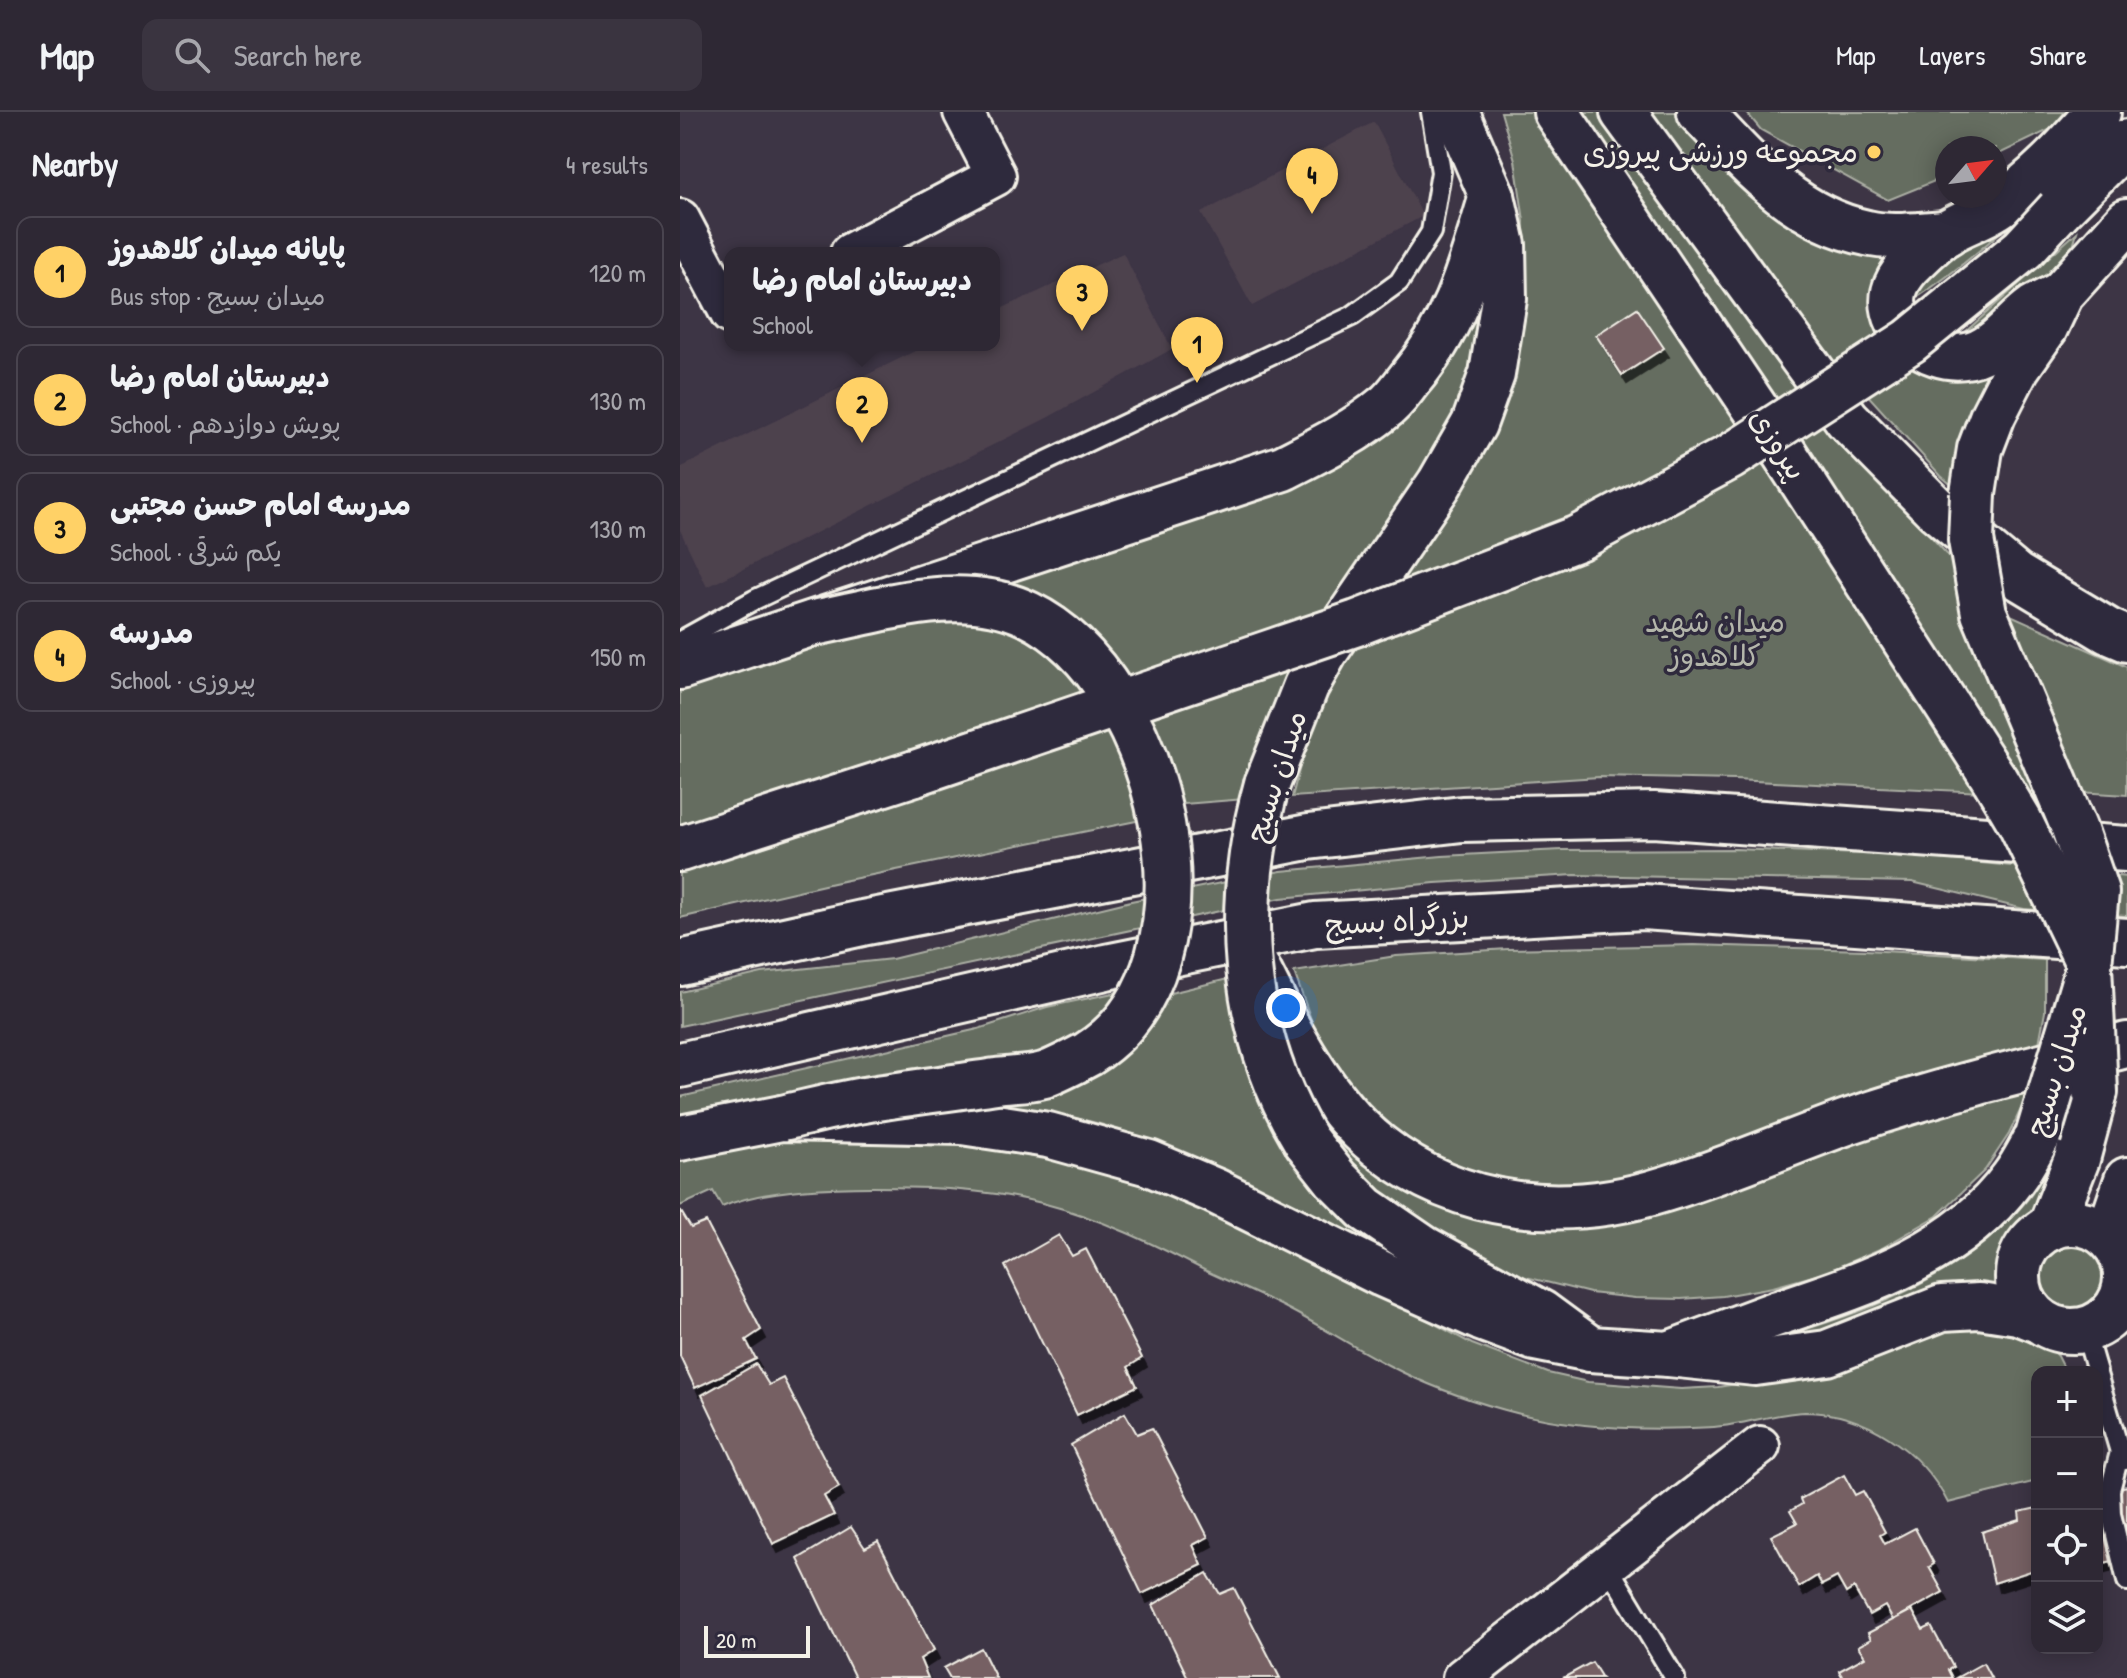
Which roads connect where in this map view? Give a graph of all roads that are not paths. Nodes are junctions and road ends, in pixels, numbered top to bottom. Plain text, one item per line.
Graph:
1 (963, 112) edge
2 (1431, 112) edge
3 (1456, 112) edge
4 (1556, 112) edge
5 (1623, 112) edge
6 (1700, 112) edge
7 (2098, 112) edge
8 (2127, 142) edge
9 (1492, 196) junction
10 (680, 219) edge
11 (2127, 221) edge
12 (1947, 233) junction
13 (861, 247) edge
14 (2061, 294) junction
15 (724, 303) edge
16 (814, 623) junction
17 (2127, 639) edge
18 (680, 641) edge
19 (680, 667) edge
20 (1995, 780) joint
21 (680, 849) edge
22 (2127, 849) edge
23 (2127, 941) edge
24 (1248, 951) junction
25 (680, 963) edge
26 (2089, 965) junction
27 (2127, 1045) edge
28 (680, 1065) edge
29 (782, 1118) junction
30 (680, 1138) edge
31 (2127, 1180) edge
32 (2050, 1228) junction
33 (2108, 1236) junction
34 (2127, 1281) edge
35 (2036, 1319) junction
36 (2085, 1331) junction
37 (1590, 1349) junction
38 (1669, 1354) junction
39 (2095, 1366) edge
40 (2103, 1392) edge
41 (1760, 1446) dead end
42 (2123, 1457) edge
43 (1607, 1565) junction
44 (2127, 1581) edge
45 (1462, 1678) edge
46 (1675, 1678) edge

1 - 13 street
2 - 18 lane
3 - 9 main road
4 - 20 main road, پیروزی
5 - 17 main road
6 - 12 main road
7 - 12 main road
8 - 21 main road, bridge
9 - 16 main road
9 - 24 main road, میدان بسیج, bridge
10 - 15 street
11 - 14 main road
12 - 14 main road
14 - 26 main road, bridge
16 - 19 main road
16 - 29 main road, bridge
20 - 26 main road, میدان بسیج, bridge
22 - 25 main road
23 - 28 main road, بزرگراه بسیج
24 - 27 main road
24 - 37 main road, میدان بسیج, bridge
26 - 32 main road, bridge
26 - 38 main road, میدان بسیج, bridge
29 - 30 main road
29 - 37 main road
31 - 33 main road
32 - 33 main road
32 - 35 main road
33 - 34 main road
34 - 36 main road
35 - 36 main road
35 - 38 main road
36 - 39 lane
37 - 38 main road
40 - 42 lane
41 - 43 street
42 - 44 lane
43 - 45 street
43 - 46 lane

